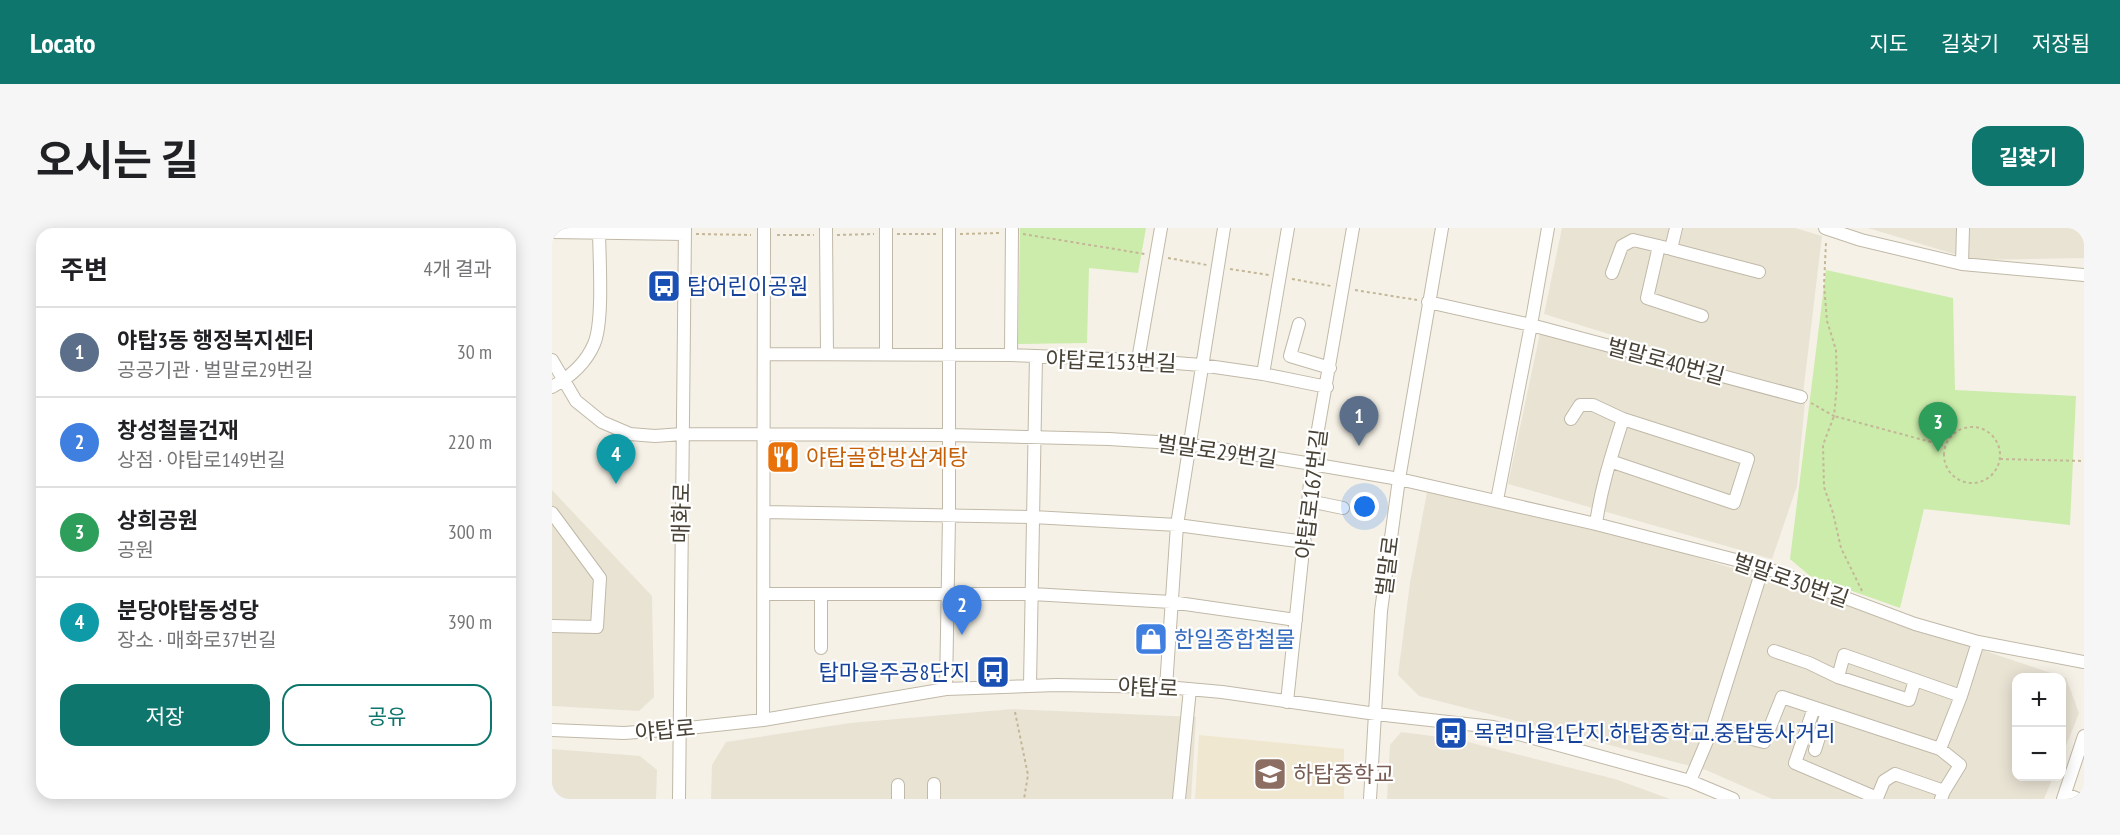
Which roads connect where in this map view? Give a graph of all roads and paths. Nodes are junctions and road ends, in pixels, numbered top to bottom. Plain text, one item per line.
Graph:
1 (1161, 228) edge
2 (1224, 228) edge
3 (1288, 228) edge
4 (1353, 228) edge
5 (1442, 228) edge
6 (1548, 228) edge
7 (1676, 228) edge
8 (1826, 228) edge
9 (1963, 228) edge
10 (599, 230) edge
11 (1012, 230) edge
12 (685, 231) edge
13 (764, 231) edge
14 (826, 231) edge
15 (886, 231) edge
16 (949, 231) edge
17 (552, 232) edge
18 (1665, 247) junction
19 (1156, 256) junction
20 (1962, 264) junction
21 (1759, 272) dead end
22 (1612, 273) dead end
23 (2084, 275) edge
24 (1428, 302) junction
25 (1702, 316) dead end
26 (1299, 324) dead end
27 (1532, 325) junction
28 (764, 354) junction
29 (827, 354) junction
30 (886, 354) junction
31 (948, 355) junction
32 (1011, 355) junction
33 (1036, 356) junction
34 (552, 360) edge
35 (1138, 360) junction
36 (1201, 365) junction
37 (1330, 368) junction
38 (1263, 374) junction
39 (557, 384) edge
40 (1327, 387) junction
41 (1801, 397) joint
42 (1834, 416) junction
43 (1571, 419) dead end
44 (1623, 419) junction
45 (682, 434) junction
46 (764, 435) junction
47 (949, 435) junction
48 (1034, 436) junction
49 (1189, 444) junction
50 (1946, 446) junction
51 (2000, 459) junction
52 (1610, 461) junction
53 (2084, 461) edge
54 (1312, 464) junction
55 (1399, 479) junction
56 (1497, 500) junction
57 (1309, 501) junction
58 (1343, 508) dead end
59 (552, 513) edge
60 (764, 513) junction
61 (949, 516) junction
62 (1033, 517) junction
63 (1596, 524) junction
64 (1177, 525) junction
65 (1305, 542) junction
66 (1763, 567) junction
67 (764, 594) junction
68 (820, 594) junction
69 (947, 594) junction
70 (1032, 594) junction
71 (1172, 602) junction
72 (1869, 607) junction
73 (1296, 620) junction
74 (552, 626) edge
75 (1978, 642) junction
76 (821, 648) dead end
77 (1774, 651) dead end
78 (2084, 662) edge
79 (1838, 677) junction
80 (1915, 680) junction
81 (1030, 685) junction
82 (1166, 687) junction
83 (946, 689) junction
84 (1190, 690) junction
85 (1961, 696) junction
86 (1287, 702) junction
87 (1821, 710) junction
88 (1015, 712) dead end
89 (1376, 714) junction
90 (764, 720) junction
91 (679, 729) junction
92 (1712, 729) junction
93 (552, 730) edge
94 (2084, 736) edge
95 (1940, 749) junction
96 (1815, 750) dead end
97 (1690, 781) junction
98 (934, 784) dead end
99 (898, 785) dead end
100 (1943, 795) edge
101 (2069, 797) edge
102 (679, 799) edge
103 (898, 799) edge
104 (934, 799) edge
105 (1024, 799) edge
106 (1179, 799) edge
107 (1370, 799) edge
108 (1733, 799) edge

1 - 19 street
2 - 36 street
3 - 38 street
4 - 37 street, 야탑로167번길
5 - 24 street, 벌말로
6 - 27 street
7 - 18 street
8 - 20 street
8 - 42 path
9 - 20 street
10 - 12 street
10 - 17 street
10 - 39 street
11 - 16 path
11 - 19 path
11 - 32 street
12 - 13 path
12 - 45 street, 매화로
13 - 14 path
13 - 28 street
14 - 15 path
14 - 29 street
15 - 16 path
15 - 30 street
16 - 31 street
18 - 21 street
18 - 22 street
18 - 25 street
19 - 35 street
20 - 23 street
24 - 27 street, 벌말로40번길
24 - 55 street, 벌말로
26 - 37 street
27 - 41 street, 벌말로40번길
27 - 56 street
28 - 29 street
28 - 46 street
29 - 30 street
30 - 31 street
31 - 32 street
31 - 47 street
32 - 33 street
33 - 35 street, 야탑로153번길
33 - 48 street, 야탑로153번길
34 - 39 street, 벌말로29번길
35 - 36 street, 야탑로153번길
36 - 38 street, 야탑로153번길
36 - 49 street
37 - 40 street, 야탑로167번길
38 - 40 street, 야탑로153번길
39 - 45 street, 벌말로29번길
40 - 54 street, 야탑로167번길
41 - 42 path
42 - 50 path
42 - 72 path
43 - 44 street
44 - 52 street
44 - 52 street
45 - 46 street, 벌말로29번길
45 - 91 street, 매화로
46 - 47 street, 벌말로29번길
46 - 60 street
47 - 48 street, 벌말로29번길
47 - 61 street
48 - 49 street, 벌말로29번길
48 - 62 street, 야탑로153번길
49 - 54 street, 벌말로29번길
49 - 64 street
50 - 51 path
50 - 51 path
51 - 53 path
52 - 63 street
54 - 55 street, 벌말로29번길
54 - 57 street, 야탑로167번길
55 - 56 street, 벌말로30번길
55 - 89 street, 벌말로
56 - 63 street, 벌말로30번길
57 - 58 street
57 - 65 street, 야탑로167번길
59 - 74 street
60 - 61 street
60 - 67 street
61 - 62 street
61 - 69 street
62 - 64 street
62 - 70 street, 야탑로153번길
63 - 66 street, 벌말로30번길
64 - 65 street
64 - 71 street
65 - 73 street, 야탑로167번길
66 - 72 street, 벌말로30번길
66 - 92 street
67 - 68 street
67 - 90 street
68 - 69 street
68 - 76 street
69 - 70 street
69 - 83 street
70 - 71 street
70 - 81 street, 야탑로153번길
71 - 73 street
71 - 82 street
72 - 75 street, 벌말로30번길
73 - 86 street, 야탑로167번길
75 - 78 street, 벌말로30번길
75 - 85 street
77 - 79 street
79 - 80 street
79 - 80 street
80 - 85 street
81 - 82 street, 야탑로
81 - 83 street, 야탑로
82 - 84 street, 야탑로
83 - 90 street, 야탑로
84 - 86 street, 야탑로
84 - 106 street
85 - 95 street
86 - 89 street, 야탑로
87 - 92 street
87 - 95 street
87 - 96 street
87 - 100 street
88 - 105 path
89 - 97 street, 야탑로
89 - 107 street, 벌말로
90 - 91 street, 야탑로
91 - 93 street, 야탑로
91 - 102 street, 매화로
92 - 97 street
94 - 101 street
95 - 100 street
97 - 108 street, 야탑로
98 - 104 street
99 - 103 street

